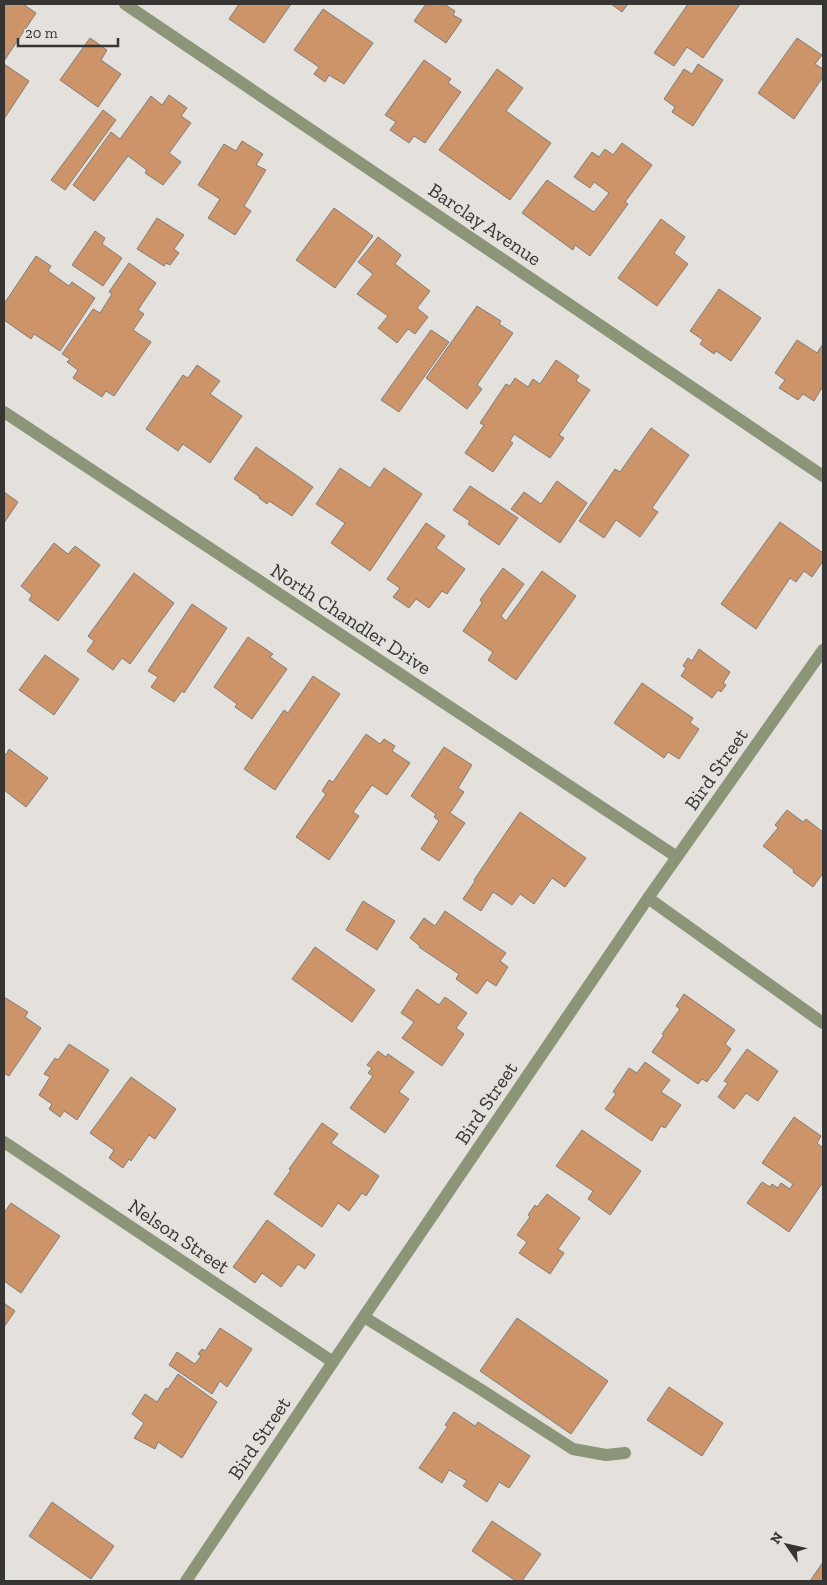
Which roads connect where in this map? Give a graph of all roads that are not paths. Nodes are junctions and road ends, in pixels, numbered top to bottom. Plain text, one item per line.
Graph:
1 (125, 4) edge
2 (4, 412) edge
3 (823, 476) edge
4 (823, 650) edge
5 (677, 857) junction
6 (648, 898) junction
7 (823, 1023) edge
8 (4, 1142) edge
9 (364, 1317) junction
10 (333, 1362) junction
11 (625, 1453) dead end
12 (186, 1581) edge

1 - 3 street, Barclay Avenue
2 - 5 street, North Chandler Drive
4 - 5 street, Bird Street
5 - 6 street, Bird Street
6 - 7 street
6 - 9 street, Bird Street
8 - 10 street, Nelson Street
9 - 10 street, Bird Street
9 - 11 street
10 - 12 street, Bird Street

